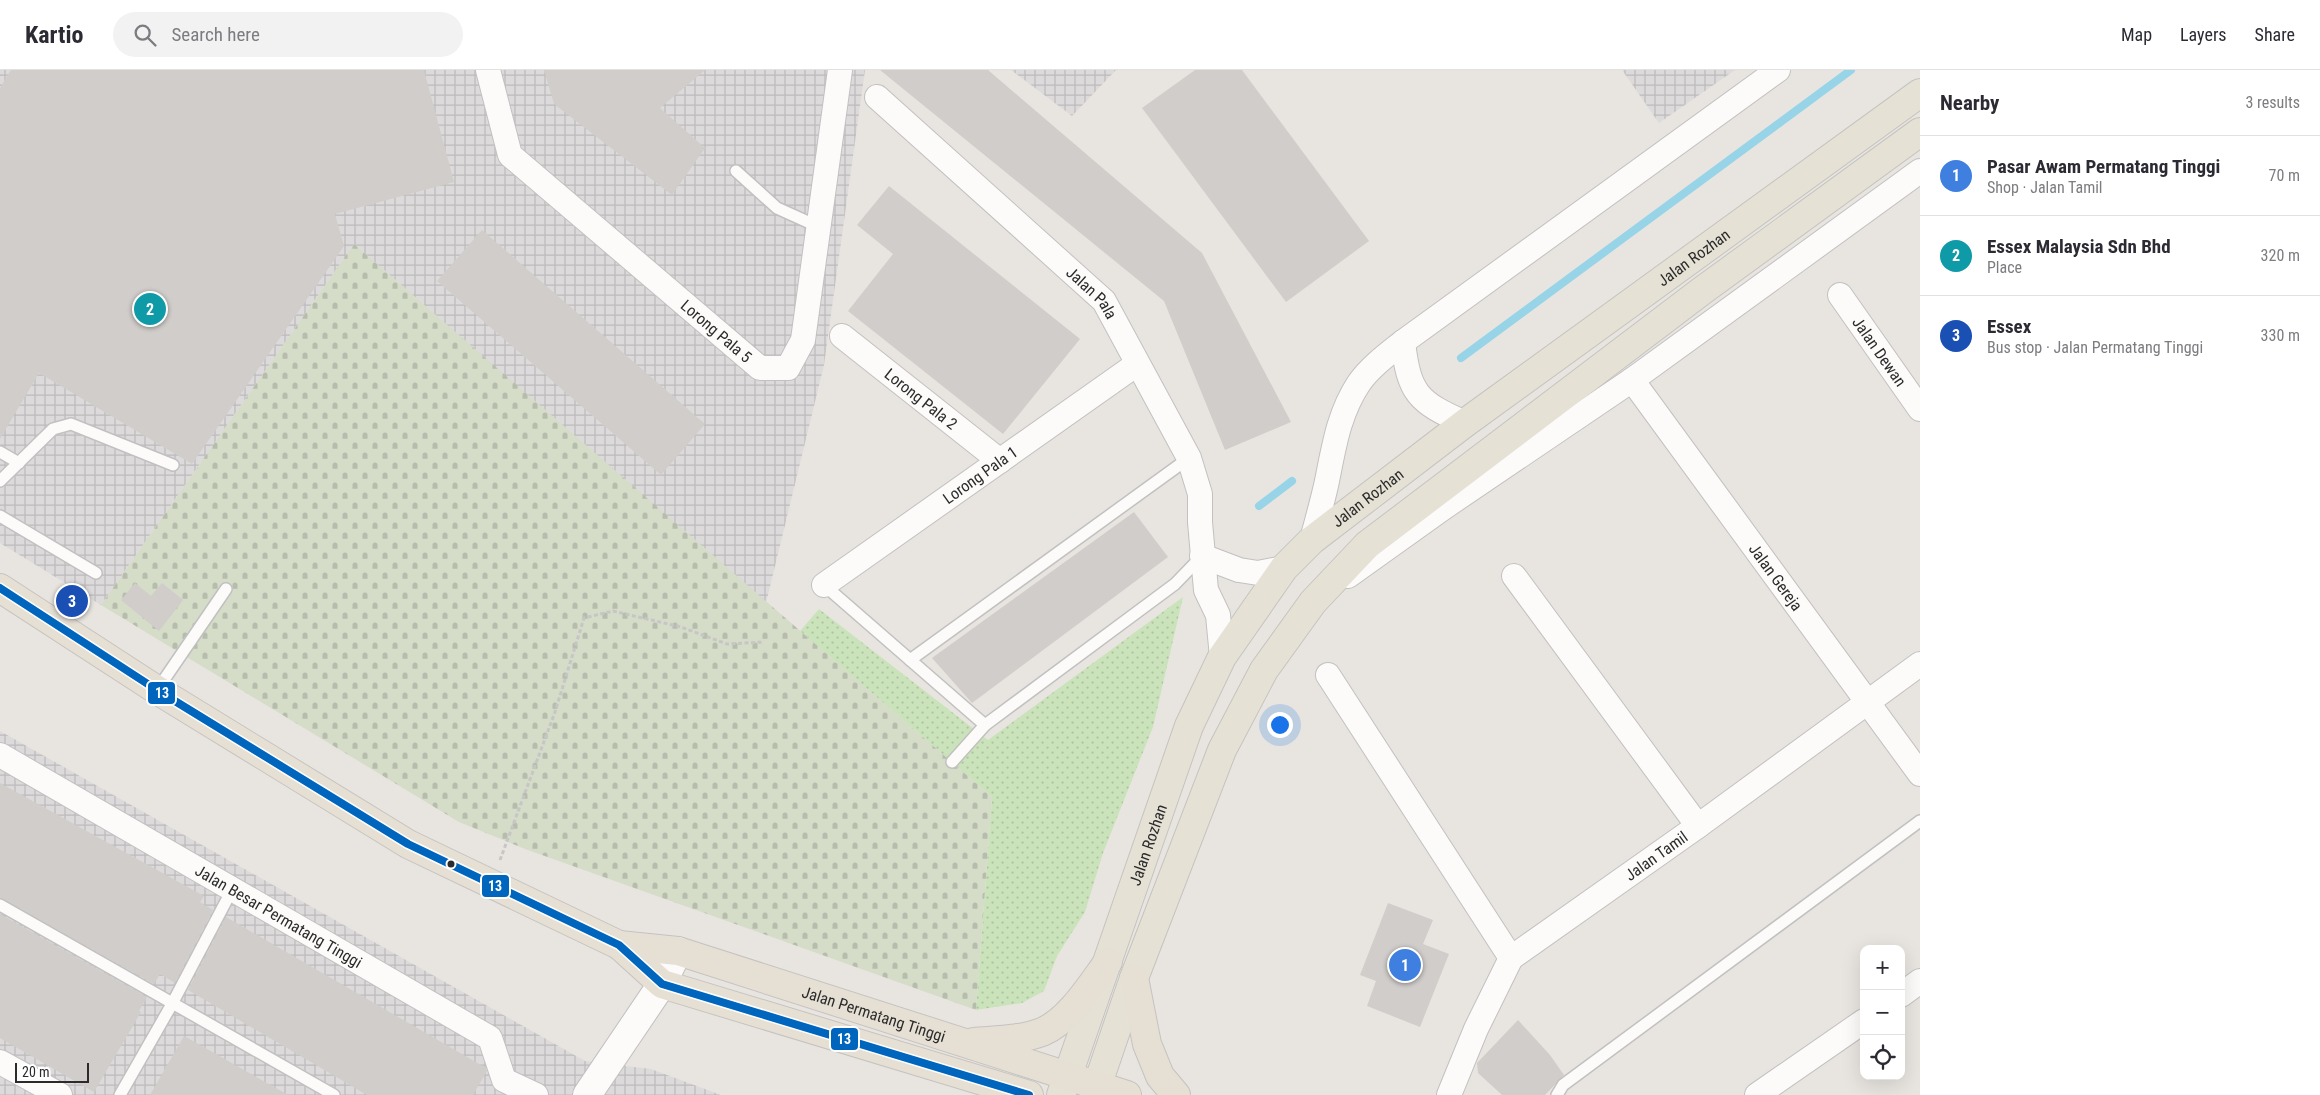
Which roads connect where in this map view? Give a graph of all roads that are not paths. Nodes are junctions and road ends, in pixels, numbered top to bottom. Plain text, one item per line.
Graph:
1 (488, 70) edge
2 (1778, 70) edge
3 (834, 75) edge
4 (1920, 93) edge
5 (877, 97) dead end
6 (1920, 132) edge
7 (736, 171) dead end
8 (1920, 171) edge
9 (819, 227) junction
10 (1840, 295) dead end
11 (842, 336) dead end
12 (1403, 342) junction
13 (1137, 364) junction
14 (1632, 380) junction
15 (1920, 409) edge
16 (1465, 423) junction
17 (0, 452) edge
18 (1189, 458) junction
19 (1000, 461) junction
20 (19, 463) junction
21 (173, 465) dead end
22 (0, 481) edge
23 (0, 516) edge
24 (1312, 540) junction
25 (1202, 556) junction
26 (1284, 568) junction
27 (96, 573) dead end
28 (1514, 576) dead end
29 (824, 585) joint
30 (0, 588) edge
31 (226, 589) dead end
32 (1313, 602) junction
33 (1222, 657) junction
34 (910, 660) junction
35 (1920, 664) edge
36 (1328, 674) dead end
37 (157, 690) junction
38 (1868, 702) junction
39 (985, 725) junction
40 (0, 755) edge
41 (952, 762) dead end
42 (1920, 774) edge
43 (1920, 821) edge
44 (1698, 826) junction
45 (233, 888) junction
46 (0, 904) edge
47 (619, 944) junction
48 (678, 951) junction
49 (1511, 958) junction
50 (1108, 962) junction
51 (1134, 978) junction
52 (1920, 982) edge
53 (662, 984) junction
54 (1905, 991) edge
55 (172, 1004) junction
56 (1860, 1024) edge
57 (960, 1043) junction
58 (0, 1062) edge
59 (1064, 1086) edge
60 (499, 1087) edge
61 (1096, 1090) edge
62 (60, 1095) edge
63 (120, 1095) edge
64 (334, 1095) edge
65 (536, 1095) edge
66 (587, 1095) edge
67 (1028, 1095) edge
68 (1127, 1095) edge
69 (1176, 1095) edge
70 (1449, 1095) edge
71 (1557, 1095) edge
72 (1757, 1095) edge

1 - 9 street, Lorong Pala 5
2 - 12 street
3 - 9 street, Lorong Pala 5
4 - 16 main road, Jalan Rozhan
5 - 13 street, Jalan Pala
6 - 32 main road, Jalan Rozhan
7 - 9 lane
8 - 14 street
10 - 15 street, Jalan Dewan
11 - 19 street, Lorong Pala 2
12 - 16 street
12 - 24 street
13 - 18 street, Jalan Pala
13 - 19 street, Lorong Pala 1
14 - 32 street
14 - 38 street, Jalan Gereja
16 - 24 main road, Jalan Rozhan
17 - 20 lane
18 - 25 street, Jalan Pala
18 - 34 lane
19 - 29 street, Lorong Pala 1
20 - 21 lane
20 - 22 lane
23 - 27 lane
24 - 26 main road, Jalan Rozhan
25 - 26 street
25 - 33 street, Jalan Pala
25 - 39 lane
26 - 33 main road, Jalan Rozhan
28 - 44 street
29 - 34 lane
30 - 37 highway, Jalan Permatang Tinggi
31 - 37 lane
32 - 51 main road, Jalan Rozhan
33 - 50 main road, Jalan Rozhan
34 - 39 lane
35 - 38 street, Jalan Tamil
36 - 49 street
37 - 47 highway, Jalan Permatang Tinggi
38 - 42 street, Jalan Gereja
38 - 44 street, Jalan Tamil
39 - 41 lane
40 - 45 street, Jalan Besar Permatang Tinggi
43 - 71 lane
44 - 49 street, Jalan Tamil
45 - 55 lane
45 - 60 street, Jalan Besar Permatang Tinggi
46 - 55 lane
47 - 48 highway, Jalan Permatang Tinggi
47 - 53 highway, Jalan Permatang Tinggi
48 - 53 street
48 - 57 highway, Jalan Permatang Tinggi
49 - 70 street, Jalan Tamil
50 - 57 highway
50 - 59 main road, Jalan Rozhan
51 - 61 main road, Jalan Rozhan
51 - 69 highway
52 - 54 street
53 - 66 street
53 - 67 highway, Jalan Permatang Tinggi
55 - 63 lane
55 - 64 lane
56 - 72 street
57 - 59 highway, Jalan Permatang Tinggi
58 - 62 street
59 - 61 highway, Jalan Permatang Tinggi
60 - 65 street, Jalan Besar Permatang Tinggi
61 - 68 highway, Jalan Permatang Tinggi

